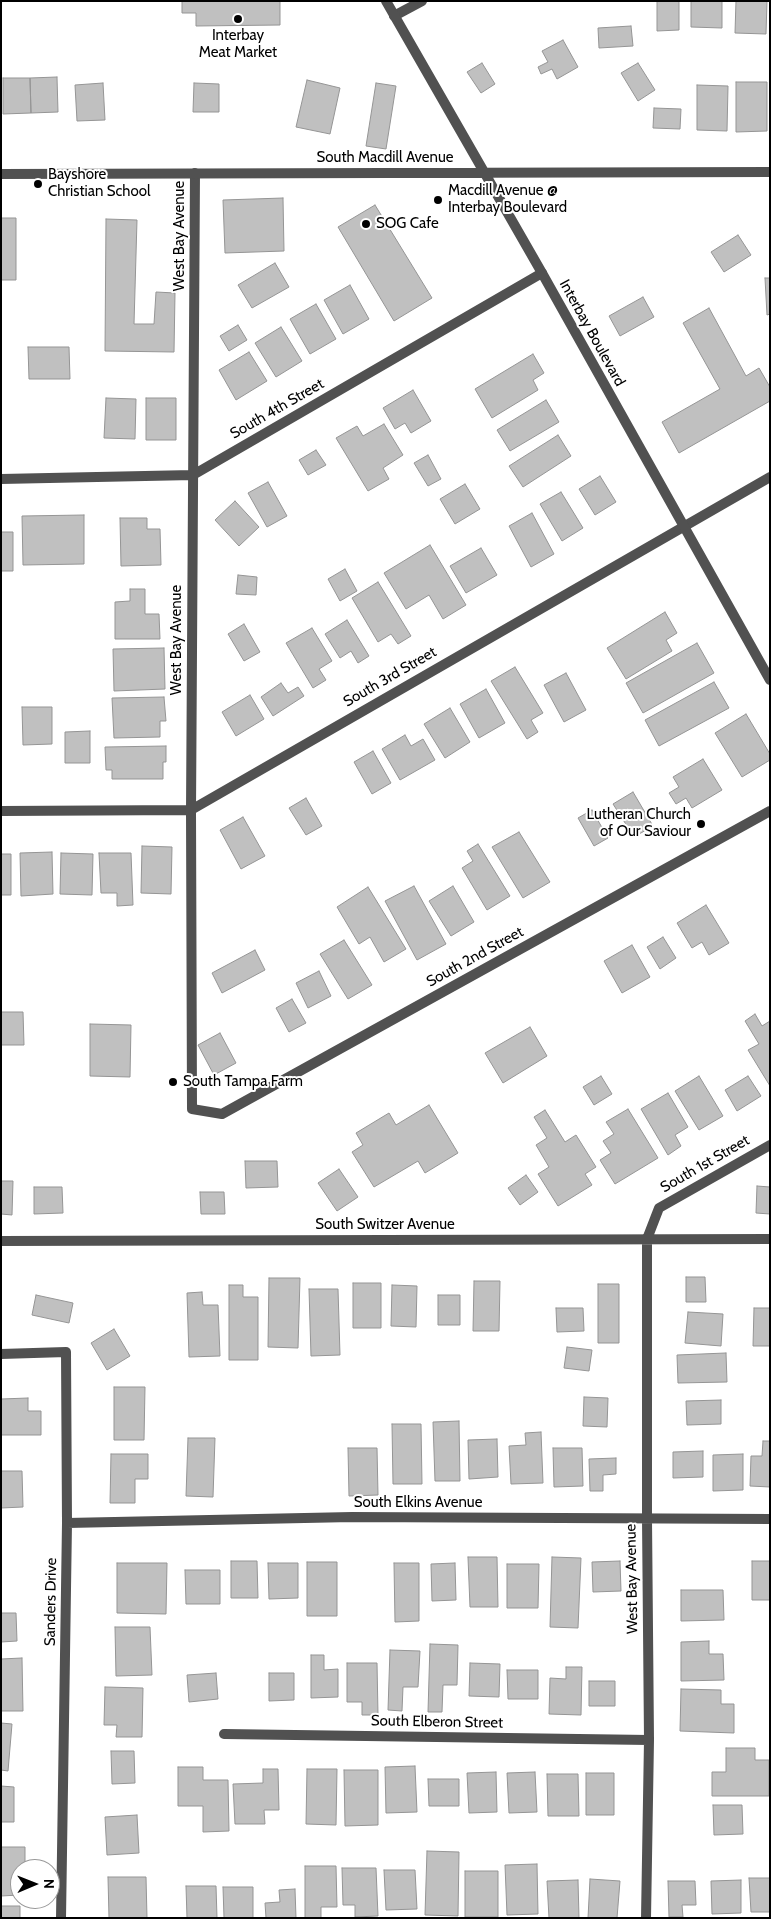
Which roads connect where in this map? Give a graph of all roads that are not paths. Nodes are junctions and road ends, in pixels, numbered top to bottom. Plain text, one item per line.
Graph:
1 (386, 1) edge
2 (422, 1) edge
3 (394, 16) junction
4 (483, 172) junction
5 (770, 172) edge
6 (195, 173) junction
7 (1, 174) edge
8 (542, 273) junction
9 (193, 475) junction
10 (770, 477) edge
11 (1, 479) edge
12 (682, 526) junction
13 (770, 680) edge
14 (191, 810) junction
15 (1, 811) edge
16 (770, 811) edge
17 (192, 1109) joint
18 (770, 1145) edge
19 (770, 1239) edge
20 (647, 1240) junction
21 (1, 1241) edge
22 (1, 1354) edge
23 (770, 1519) edge
24 (646, 1520) junction
25 (67, 1523) junction
26 (224, 1734) dead end
27 (649, 1740) junction
28 (61, 1918) edge
29 (646, 1918) edge

1 - 3 street, Interbay Boulevard
2 - 3 street
3 - 4 street, Interbay Boulevard
4 - 5 street, South Macdill Avenue
4 - 6 street, South Macdill Avenue
4 - 8 street, Interbay Boulevard
6 - 7 street, South Macdill Avenue
6 - 9 street, West Bay Avenue
8 - 9 street, South 4th Street
8 - 12 street, Interbay Boulevard
9 - 11 street, South 4th Street
9 - 14 street, West Bay Avenue
10 - 12 street, South 3rd Street
12 - 13 street, Interbay Boulevard
12 - 14 street, South 3rd Street
14 - 15 street, South 3rd Street
14 - 17 street, West Bay Avenue
16 - 17 street, South 2nd Street
18 - 20 street, South 1st Street
19 - 20 street, South Switzer Avenue
20 - 21 street, South Switzer Avenue
20 - 24 street, West Bay Avenue
22 - 25 street, Sanders Drive
23 - 24 street, South Elkins Avenue
24 - 25 street, South Elkins Avenue
24 - 27 street, West Bay Avenue
25 - 28 street, Sanders Drive
26 - 27 street, South Elberon Street
27 - 29 street, West Bay Avenue

